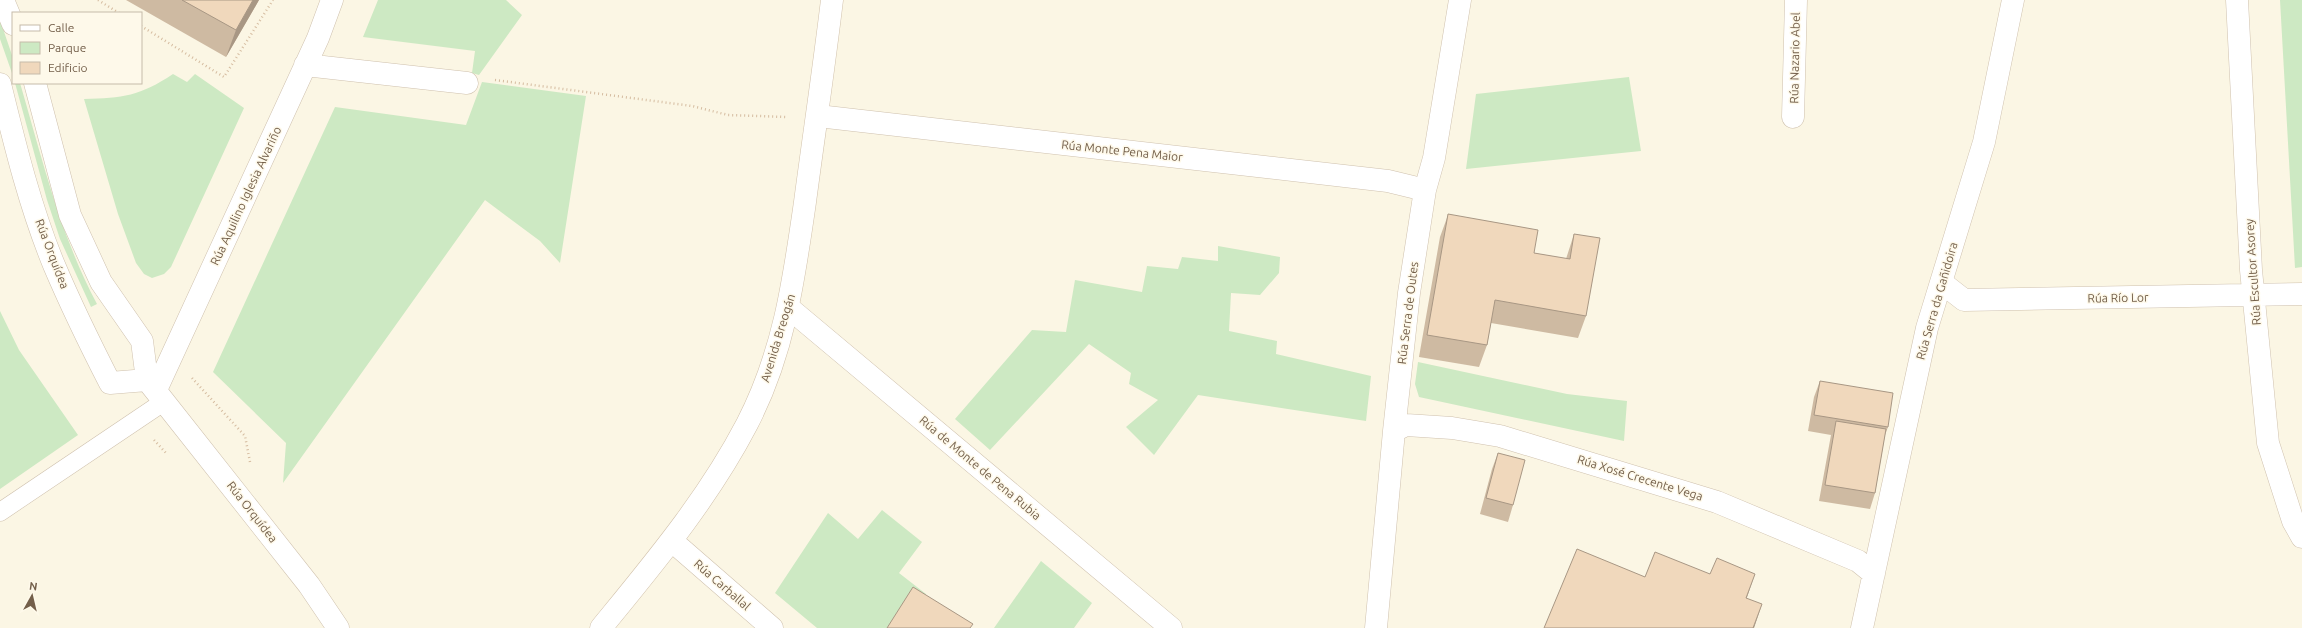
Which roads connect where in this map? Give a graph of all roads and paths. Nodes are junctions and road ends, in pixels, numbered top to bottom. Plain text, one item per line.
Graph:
1 (3, 0) edge
2 (98, 0) edge
3 (273, 0) edge
4 (332, 0) edge
5 (832, 0) edge
6 (1460, 0) edge
7 (1796, 0) edge
8 (2013, 0) edge
9 (2237, 0) edge
10 (117, 12) edge
11 (12, 22) edge
12 (142, 27) edge
13 (306, 65) junction
14 (467, 83) joint
15 (0, 84) edge
16 (35, 84) edge
17 (818, 116) junction
18 (1793, 117) dead end
19 (8, 156) edge
20 (1425, 190) junction
21 (1941, 282) junction
22 (2302, 294) edge
23 (2253, 295) junction
24 (789, 308) junction
25 (156, 390) junction
26 (1394, 431) junction
27 (0, 512) edge
28 (2302, 537) edge
29 (672, 541) junction
30 (1874, 574) junction
31 (338, 628) edge
32 (601, 628) edge
33 (772, 628) edge
34 (1171, 628) edge
35 (1376, 628) edge
36 (1862, 628) edge

1 - 11 street
2 - 10 path
3 - 12 path
4 - 13 street, Rúa Aquilino Iglesia Alvariño
5 - 17 street, Avenida Breogán
6 - 20 street, Rúa Serra de Outes
7 - 18 street, Rúa Nazario Abel
8 - 21 street, Rúa Serra da Gañidoira
9 - 23 street, Rúa Escultor Asorey
13 - 14 street
13 - 25 street, Rúa Aquilino Iglesia Alvariño
14 - 17 path
15 - 19 street, Rúa Orquídea
16 - 25 street
17 - 20 street, Rúa Monte Pena Maior
17 - 24 street, Avenida Breogán
19 - 25 street, Rúa Orquídea
20 - 26 street, Rúa Serra de Outes
21 - 23 street, Rúa Río Lor
21 - 30 street, Rúa Serra da Gañidoira
22 - 23 street, Rúa Río Lor
23 - 28 street, Rúa Escultor Asorey
24 - 29 street, Avenida Breogán
24 - 34 street, Rúa de Monte de Pena Rubia
25 - 27 lane
25 - 31 street, Rúa Orquídea
26 - 30 street, Rúa Xosé Crecente Vega
26 - 35 street, Rúa Serra de Outes
29 - 32 street, Avenida Breogán
29 - 33 street, Rúa Carballal
30 - 36 street, Rúa Serra da Gañidoira

